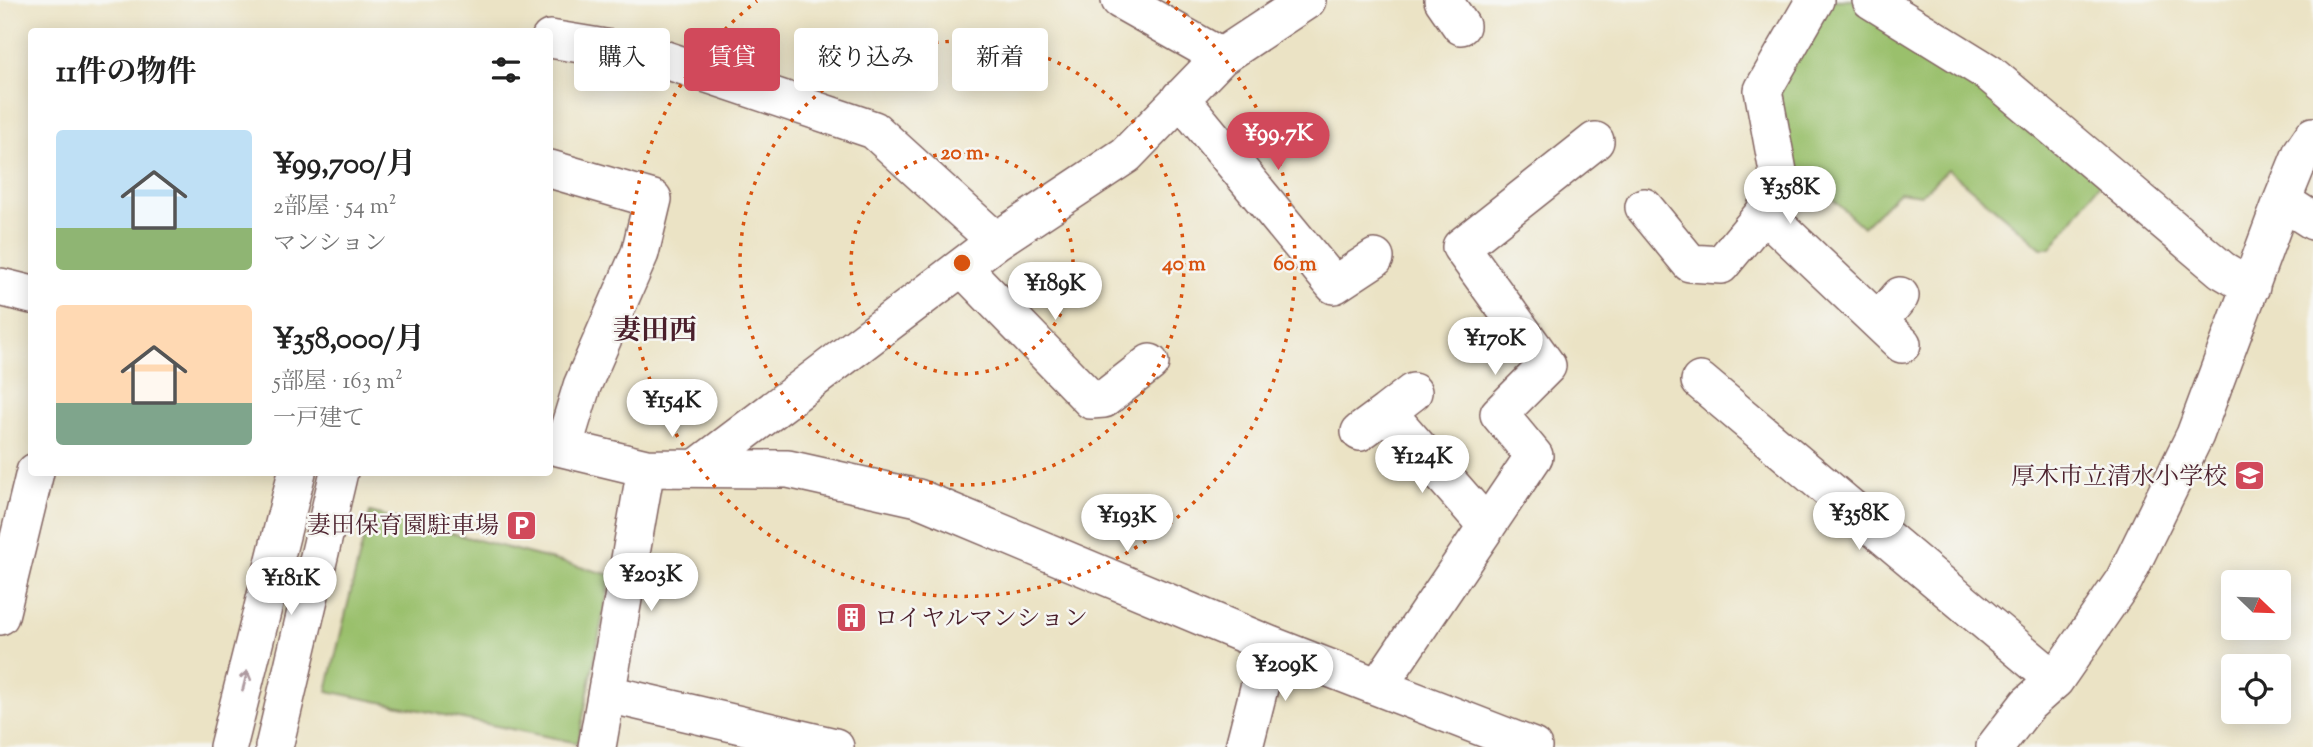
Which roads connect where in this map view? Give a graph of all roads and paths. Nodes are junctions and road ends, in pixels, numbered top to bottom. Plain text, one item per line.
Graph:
1 (1120, 0) edge
2 (1307, 0) edge
3 (1815, 0) edge
4 (1871, 0) edge
5 (553, 39) edge
6 (1221, 57) junction
7 (1180, 99) junction
8 (2313, 136) edge
9 (1595, 141) dead end
10 (553, 170) edge
11 (2282, 201) junction
12 (1644, 207) dead end
13 (1763, 213) junction
14 (2313, 221) edge
15 (996, 241) junction
16 (1375, 258) dead end
17 (962, 267) junction
18 (0, 286) edge
19 (2251, 287) junction
20 (28, 294) edge
21 (1894, 320) dead end
22 (1150, 363) dead end
23 (1700, 381) dead end
24 (1387, 412) dead end
25 (556, 447) edge
26 (698, 467) junction
27 (646, 468) junction
28 (33, 476) edge
29 (296, 476) edge
30 (338, 476) edge
31 (1487, 526) junction
32 (9, 533) edge
33 (0, 617) edge
34 (1270, 645) junction
35 (2055, 680) junction
36 (1378, 687) junction
37 (608, 694) junction
38 (1482, 738) edge
39 (228, 747) edge
40 (274, 747) edge
41 (597, 747) edge
42 (835, 747) edge
43 (1244, 747) edge
44 (1533, 747) edge
45 (1995, 747) edge

1 - 6 street
2 - 6 street
3 - 13 street
4 - 19 street
5 - 15 street
6 - 7 street
7 - 15 street
7 - 16 street
8 - 11 street
9 - 31 street
10 - 25 street
11 - 14 street
11 - 19 street
12 - 13 street
13 - 21 street
15 - 17 street
17 - 22 street
17 - 26 street
18 - 20 street
19 - 35 street
23 - 35 street
24 - 31 street
25 - 27 street
26 - 27 street
26 - 34 street
27 - 37 street
28 - 32 street
39 -> 29 street
30 - 40 street
31 - 36 street
32 - 33 street
34 - 36 street
34 - 43 street
35 - 45 street
36 - 38 street
37 - 41 street
37 - 42 street
38 - 44 street

